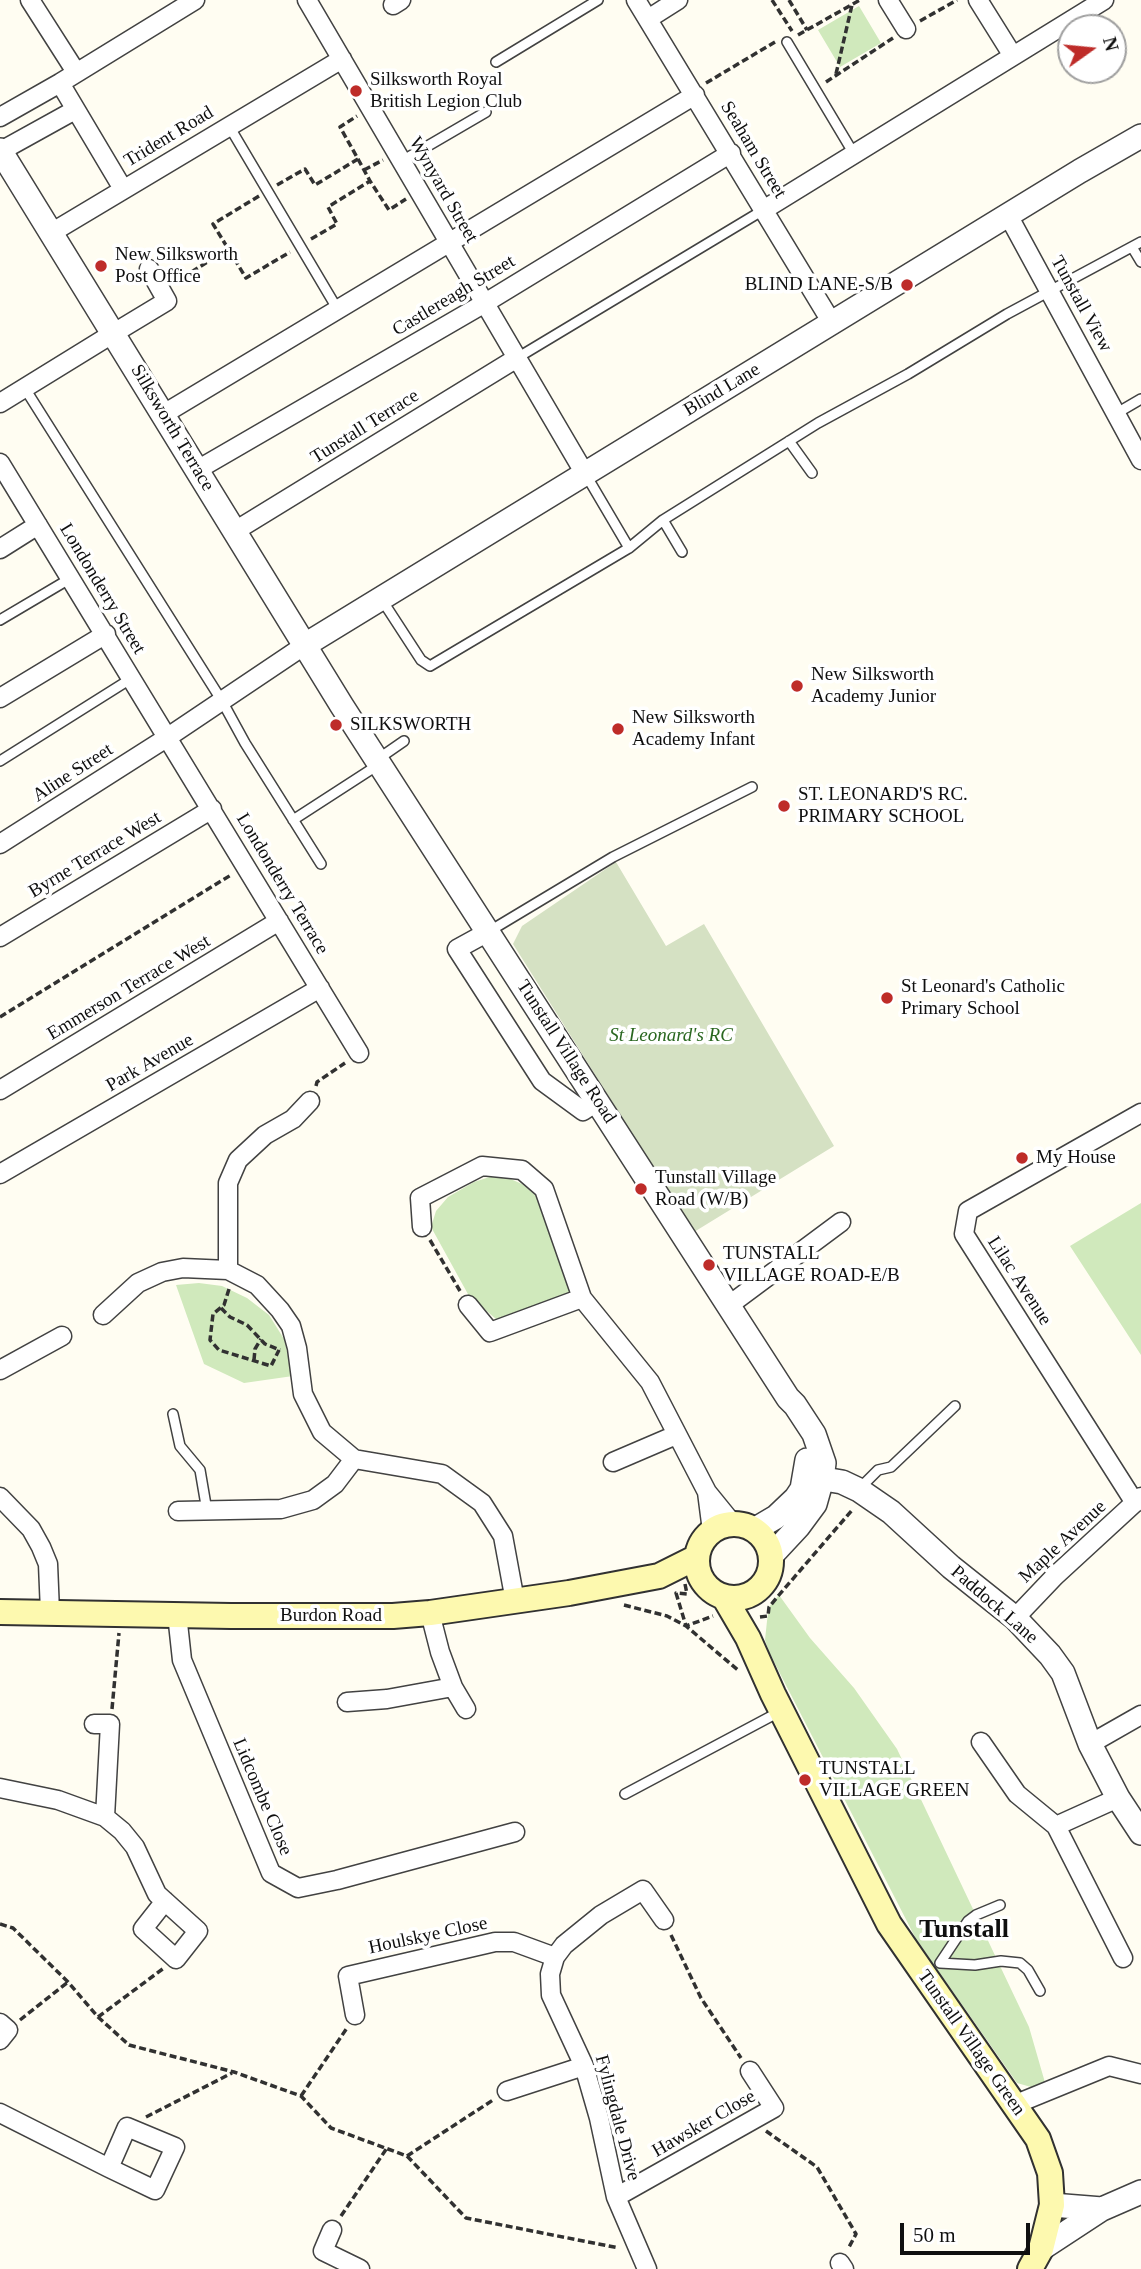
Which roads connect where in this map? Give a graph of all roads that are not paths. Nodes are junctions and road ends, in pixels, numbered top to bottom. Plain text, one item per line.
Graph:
1 (30, 0) edge
2 (194, 0) edge
3 (307, 0) edge
4 (598, 0) edge
5 (636, 0) edge
6 (678, 0) edge
7 (888, 0) edge
8 (978, 0) edge
9 (1104, 0) edge
10 (648, 19) junction
11 (906, 29) road end
12 (791, 39) road end
13 (1013, 56) junction
14 (342, 59) junction
15 (496, 62) dead end
16 (76, 72) junction
17 (60, 83) junction
18 (695, 95) junction
19 (75, 110) junction
20 (486, 112) dead end
21 (0, 117) edge
22 (229, 126) junction
23 (1141, 136) edge
24 (0, 150) edge
25 (730, 153) junction
26 (854, 154) junction
27 (402, 161) junction
28 (123, 189) junction
29 (765, 209) junction
30 (1008, 215) junction
31 (51, 233) junction
32 (450, 243) junction
33 (1137, 245) edge
34 (1141, 261) edge
35 (149, 270) dead end
36 (1049, 291) junction
37 (485, 303) junction
38 (338, 310) junction
39 (832, 323) junction
40 (109, 336) junction
41 (517, 358) junction
42 (24, 387) junction
43 (1141, 399) edge
44 (0, 403) edge
45 (1117, 413) junction
46 (163, 415) junction
47 (789, 440) junction
48 (1141, 460) edge
49 (2, 469) edge
50 (197, 470) junction
51 (812, 472) dead end
52 (585, 474) junction
53 (663, 520) junction
54 (38, 525) junction
55 (235, 531) junction
56 (629, 548) junction
57 (0, 549) edge
58 (682, 552) dead end
59 (71, 578) junction
60 (381, 599) junction
61 (0, 620) edge
62 (106, 634) junction
63 (305, 645) junction
64 (132, 678) junction
65 (0, 698) edge
66 (222, 701) junction
67 (342, 706) joint
68 (168, 737) junction
69 (404, 741) dead end
70 (0, 761) edge
71 (378, 762) junction
72 (752, 787) dead end
73 (212, 809) junction
74 (293, 820) junction
75 (0, 844) edge
76 (321, 864) dead end
77 (279, 921) junction
78 (488, 932) junction
79 (0, 937) edge
80 (320, 988) junction
81 (359, 1053) road end
82 (0, 1090) edge
83 (310, 1101) road end
84 (598, 1101) junction
85 (1141, 1113) edge
86 (0, 1174) edge
87 (841, 1222) dead end
88 (422, 1227) road end
89 (231, 1272) junction
90 (582, 1298) junction
91 (468, 1305) road end
92 (728, 1306) junction
93 (103, 1315) dead end
94 (62, 1336) dead end
95 (0, 1370) edge
96 (955, 1406) dead end
97 (173, 1414) dead end
98 (676, 1435) junction
99 (354, 1459) junction
100 (613, 1462) dead end
101 (814, 1477) junction
102 (864, 1493) junction
103 (0, 1497) edge
104 (1138, 1500) edge
105 (178, 1511) dead end
106 (207, 1511) junction
107 (733, 1528) junction
108 (771, 1556) junction
109 (697, 1557) junction
110 (659, 1576) junction
111 (515, 1601) junction
112 (725, 1606) junction
113 (0, 1612) edge
114 (50, 1612) junction
115 (430, 1613) junction
116 (177, 1614) junction
117 (1015, 1618) junction
118 (453, 1687) junction
119 (347, 1702) dead end
120 (466, 1709) dead end
121 (782, 1710) junction
122 (1141, 1715) edge
123 (102, 1724) road end
124 (981, 1742) dead end
125 (1090, 1744) junction
126 (0, 1788) edge
127 (625, 1794) dead end
128 (1118, 1798) junction
129 (106, 1817) junction
130 (1056, 1826) junction
131 (515, 1832) dead end
132 (1141, 1833) edge
133 (165, 1901) junction
134 (1000, 1905) dead end
135 (664, 1920) road end
136 (555, 1957) junction
137 (1123, 1958) dead end
138 (930, 1968) junction
139 (1040, 1991) dead end
140 (355, 2015) road end
141 (584, 2066) junction
142 (750, 2071) road end
143 (1141, 2074) edge
144 (507, 2091) road end
145 (1016, 2104) junction
146 (0, 2113) edge
147 (109, 2168) junction
148 (1141, 2192) edge
149 (616, 2197) junction
150 (1052, 2206) junction
151 (1102, 2208) junction
152 (332, 2230) road end
153 (1036, 2259) edge
154 (360, 2269) edge
155 (647, 2269) edge

1 - 16 street
2 - 16 street
3 - 14 street, Wynyard Street
4 - 15 lane
5 - 10 street, Seaham Street
6 - 10 street
7 - 11 street
8 - 13 street
9 - 13 street
10 - 18 street, Seaham Street
12 - 26 lane
13 - 26 street
14 - 22 street, Trident Road
14 - 27 street, Wynyard Street
16 - 17 street
17 - 19 street, Trident Road
17 - 21 street
18 - 25 street, Seaham Street
18 - 32 street
19 - 24 street
19 - 28 street, Trident Road
20 - 27 lane
22 - 28 street, Trident Road
22 - 38 lane
23 - 30 street, Blind Lane
24 - 31 street, Silksworth Terrace
25 - 29 street, Seaham Street
25 - 37 street, Castlereagh Street
26 - 29 street
27 - 32 street, Wynyard Street
28 - 31 street
29 - 39 street, Seaham Street
29 - 41 lane
30 - 36 street, Tunstall View
30 - 39 street, Blind Lane
31 - 40 street, Silksworth Terrace
32 - 37 street, Wynyard Street
32 - 38 street
33 - 34 lane
33 - 36 lane
35 - 40 street
36 - 45 street, Tunstall View
36 - 47 lane
37 - 41 street, Wynyard Street
37 - 50 street, Castlereagh Street
38 - 46 street
39 - 52 street, Blind Lane
40 - 42 street
40 - 46 street, Silksworth Terrace
41 - 52 street, Wynyard Street
41 - 55 street, Tunstall Terrace
42 - 44 street
42 - 66 lane
43 - 45 lane
45 - 48 street, Tunstall View
46 - 50 street, Silksworth Terrace
47 - 51 lane
47 - 53 lane
49 - 54 street, Londonderry Street
50 - 55 street, Silksworth Terrace
52 - 56 lane
52 - 60 street, Blind Lane
53 - 56 lane
53 - 58 lane
54 - 57 street
54 - 59 street, Londonderry Street
55 - 63 street, Silksworth Terrace
56 - 60 lane
59 - 61 lane
59 - 62 street, Londonderry Street
60 - 63 street, Blind Lane
62 - 64 street, Londonderry Street
62 - 65 street
63 - 66 street, Aline Street
63 - 67 street, Silksworth Terrace
64 - 68 street, Londonderry Street
64 - 70 lane
66 - 68 street, Aline Street
66 - 74 lane
67 - 71 street, Tunstall Village Road
68 - 73 street, Londonderry Terrace
68 - 75 street, Aline Street
69 - 71 lane
71 - 74 lane
71 - 78 street, Tunstall Village Road
72 - 78 lane
73 - 77 street, Londonderry Terrace
73 - 79 street, Byrne Terrace West
74 - 76 lane
77 - 80 street, Londonderry Terrace
77 - 82 street, Emmerson Terrace West
78 - 84 street, Tunstall Village Road
78 - 84 street
80 - 81 street, Londonderry Terrace
80 - 86 street, Park Avenue
83 - 89 street
84 - 92 street, Tunstall Village Road
85 - 104 street, Lilac Avenue
87 - 92 street
88 - 90 street
89 - 93 street
89 - 99 street
90 - 91 street
90 - 98 street
92 - 101 street, Tunstall Village Road
94 - 95 street
96 - 102 lane
97 - 106 lane
98 - 100 street
98 - 107 street
99 - 106 street
99 - 111 street
101 - 102 street, Paddock Lane
101 - 107 street
101 - 108 street, Tunstall Village Road
102 - 117 street, Paddock Lane
103 - 114 street
104 - 117 street, Maple Avenue
105 - 106 street
107 - 108 main road
107 - 109 main road
108 - 112 main road
109 - 110 main road, Burdon Road
109 - 112 main road
110 - 111 main road, Burdon Road
110 - 112 main road, Burdon Road
111 - 115 main road, Burdon Road
112 - 121 main road, Tunstall Village Green
113 - 114 main road, Burdon Road
114 - 116 main road, Burdon Road
115 - 116 main road, Burdon Road
115 - 118 street
116 - 131 street, Lidcombe Close
117 - 125 street, Paddock Lane
118 - 119 street
118 - 120 street
121 - 127 lane
121 - 138 main road, Tunstall Village Green
122 - 125 street
123 - 129 street
124 - 130 street
125 - 128 street, Paddock Lane
126 - 129 street
128 - 130 street
128 - 132 street, Paddock Lane
129 - 133 street
130 - 137 street
133 - 133 street
134 - 138 lane
135 - 136 street
136 - 140 street, Houlskye Close
136 - 141 street, Fylingdale Drive
138 - 139 lane
138 - 145 main road, Tunstall Village Green
141 - 144 street
141 - 149 street, Fylingdale Drive
142 - 149 street, Hawsker Close
143 - 145 street
145 - 150 main road, Tunstall Village Green
146 - 147 street
147 - 147 street
148 - 151 street
149 - 155 street, Fylingdale Drive
150 - 151 street
150 - 153 main road, Tunstall Village Green
151 - 153 street
152 - 154 street

